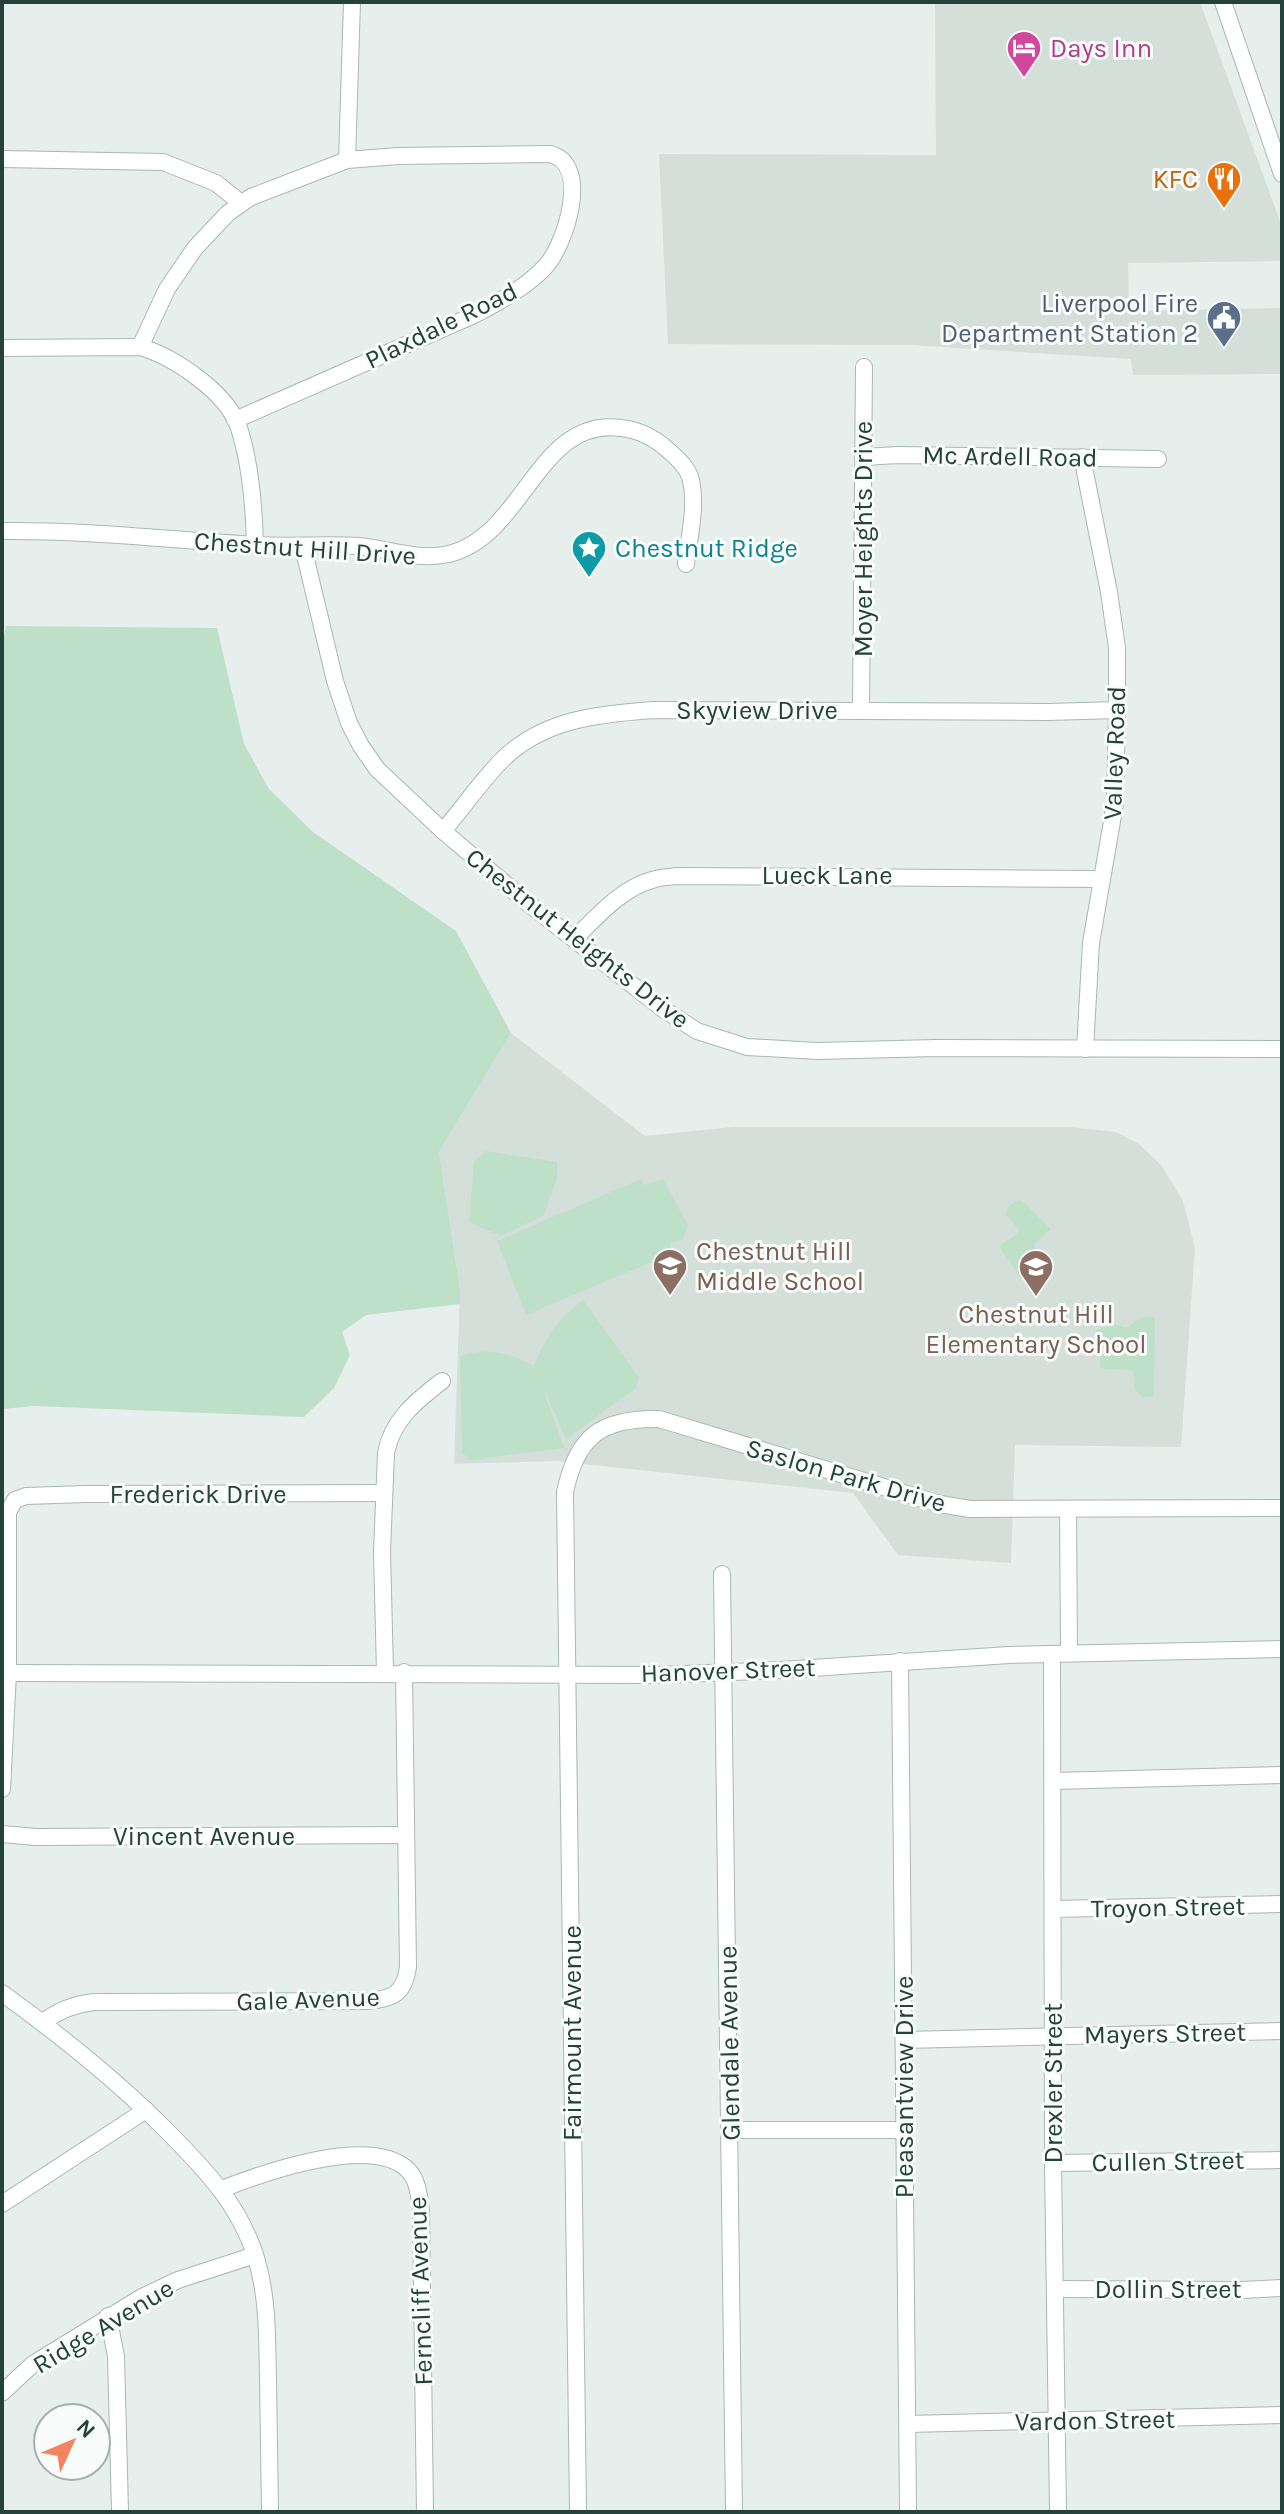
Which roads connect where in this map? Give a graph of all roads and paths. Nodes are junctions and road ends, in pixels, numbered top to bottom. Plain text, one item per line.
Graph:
1 (352, 2) edge
2 (1226, 2) edge
3 (2, 159) edge
4 (347, 160) junction
5 (1282, 174) edge
6 (241, 203) junction
7 (140, 347) junction
8 (2, 348) edge
9 (864, 367) dead end
10 (235, 420) junction
11 (863, 457) junction
12 (1082, 457) junction
13 (1158, 459) dead end
14 (2, 531) edge
15 (255, 545) junction
16 (303, 547) junction
17 (686, 564) dead end
18 (1117, 710) junction
19 (861, 711) junction
20 (443, 831) junction
21 (1102, 879) junction
22 (574, 939) junction
23 (1085, 1049) junction
24 (1282, 1049) edge
25 (442, 1381) dead end
26 (383, 1493) junction
27 (1282, 1508) edge
28 (1068, 1509) junction
29 (565, 1554) joint
30 (722, 1574) dead end
31 (1282, 1649) edge
32 (1060, 1654) junction
33 (900, 1661) junction
34 (385, 1672) junction
35 (404, 1672) junction
36 (724, 1672) junction
37 (5, 1673) edge
38 (568, 1675) junction
39 (1282, 1775) edge
40 (1053, 1781) junction
41 (2, 1789) edge
42 (2, 1834) edge
43 (406, 1835) junction
44 (1282, 1904) edge
45 (1053, 1909) junction
46 (2, 1993) edge
47 (43, 2022) junction
48 (1282, 2031) edge
49 (1053, 2035) junction
50 (905, 2040) junction
51 (146, 2110) junction
52 (731, 2130) junction
53 (905, 2130) junction
54 (1282, 2160) edge
55 (1053, 2163) junction
56 (222, 2189) junction
57 (2, 2204) edge
58 (255, 2255) junction
59 (1282, 2288) edge
60 (1055, 2289) junction
61 (108, 2316) junction
62 (2, 2393) edge
63 (1282, 2415) edge
64 (1057, 2421) junction
65 (908, 2424) junction
66 (120, 2512) edge
67 (270, 2512) edge
68 (425, 2512) edge
69 (578, 2512) edge
70 (734, 2512) edge
71 (908, 2512) edge
72 (1058, 2512) edge

1 - 4 street
2 - 5 street
3 - 6 street
4 - 6 street
4 - 10 street, Plaxdale Road
6 - 7 street
7 - 8 street
7 - 10 street
9 - 11 street, Moyer Heights Drive
10 - 15 street
11 - 12 street, Mc Ardell Road
11 - 19 street, Moyer Heights Drive
12 - 13 street, Mc Ardell Road
12 - 18 street, Valley Road
14 - 15 street, Chestnut Hill Drive
15 - 16 street, Chestnut Hill Drive
16 - 17 street, Chestnut Hill Drive
16 - 20 street, Chestnut Heights Drive
18 - 19 street, Skyview Drive
18 - 21 street, Valley Road
19 - 20 street, Skyview Drive
20 - 22 street, Chestnut Heights Drive
21 - 22 street, Lueck Lane
21 - 23 street, Valley Road
22 - 23 street, Chestnut Heights Drive
23 - 24 street, Chestnut Heights Drive
25 - 26 street
26 - 34 street
26 - 37 street, Frederick Drive
27 - 28 street, Saslon Park Drive
28 - 29 street, Saslon Park Drive
28 - 32 street, Drexler Street
29 - 38 street, Fairmount Avenue
30 - 36 street, Glendale Avenue
31 - 32 street, Hanover Street
32 - 33 street, Hanover Street
32 - 40 street, Drexler Street
33 - 36 street, Hanover Street
33 - 50 street, Pleasantview Drive
34 - 35 street, Hanover Street
34 - 37 street
35 - 38 street, Hanover Street
35 - 43 street, Gale Avenue
36 - 38 street, Hanover Street
36 - 52 street, Glendale Avenue
37 - 41 street
38 - 69 street, Fairmount Avenue
39 - 40 street
40 - 45 street, Drexler Street
42 - 43 street, Vincent Avenue
43 - 47 street, Gale Avenue
44 - 45 street, Troyon Street
45 - 49 street, Drexler Street
46 - 47 street
47 - 51 street
48 - 49 street, Mayers Street
49 - 50 street, Mayers Street
49 - 55 street, Drexler Street
50 - 53 street, Pleasantview Drive
51 - 56 street
51 - 57 street
52 - 53 street
52 - 70 street, Glendale Avenue
53 - 65 street, Pleasantview Drive
54 - 55 street, Cullen Street
55 - 60 street, Drexler Street
56 - 58 street
56 - 68 street, Ferncliff Avenue
58 - 61 street, Ridge Avenue
58 - 67 street
59 - 60 street, Dollin Street
60 - 64 street, Drexler Street
61 - 62 street, Ridge Avenue
61 - 66 street
63 - 64 street, Vardon Street
64 - 65 street, Vardon Street
64 - 72 street, Drexler Street
65 - 71 street, Pleasantview Drive

